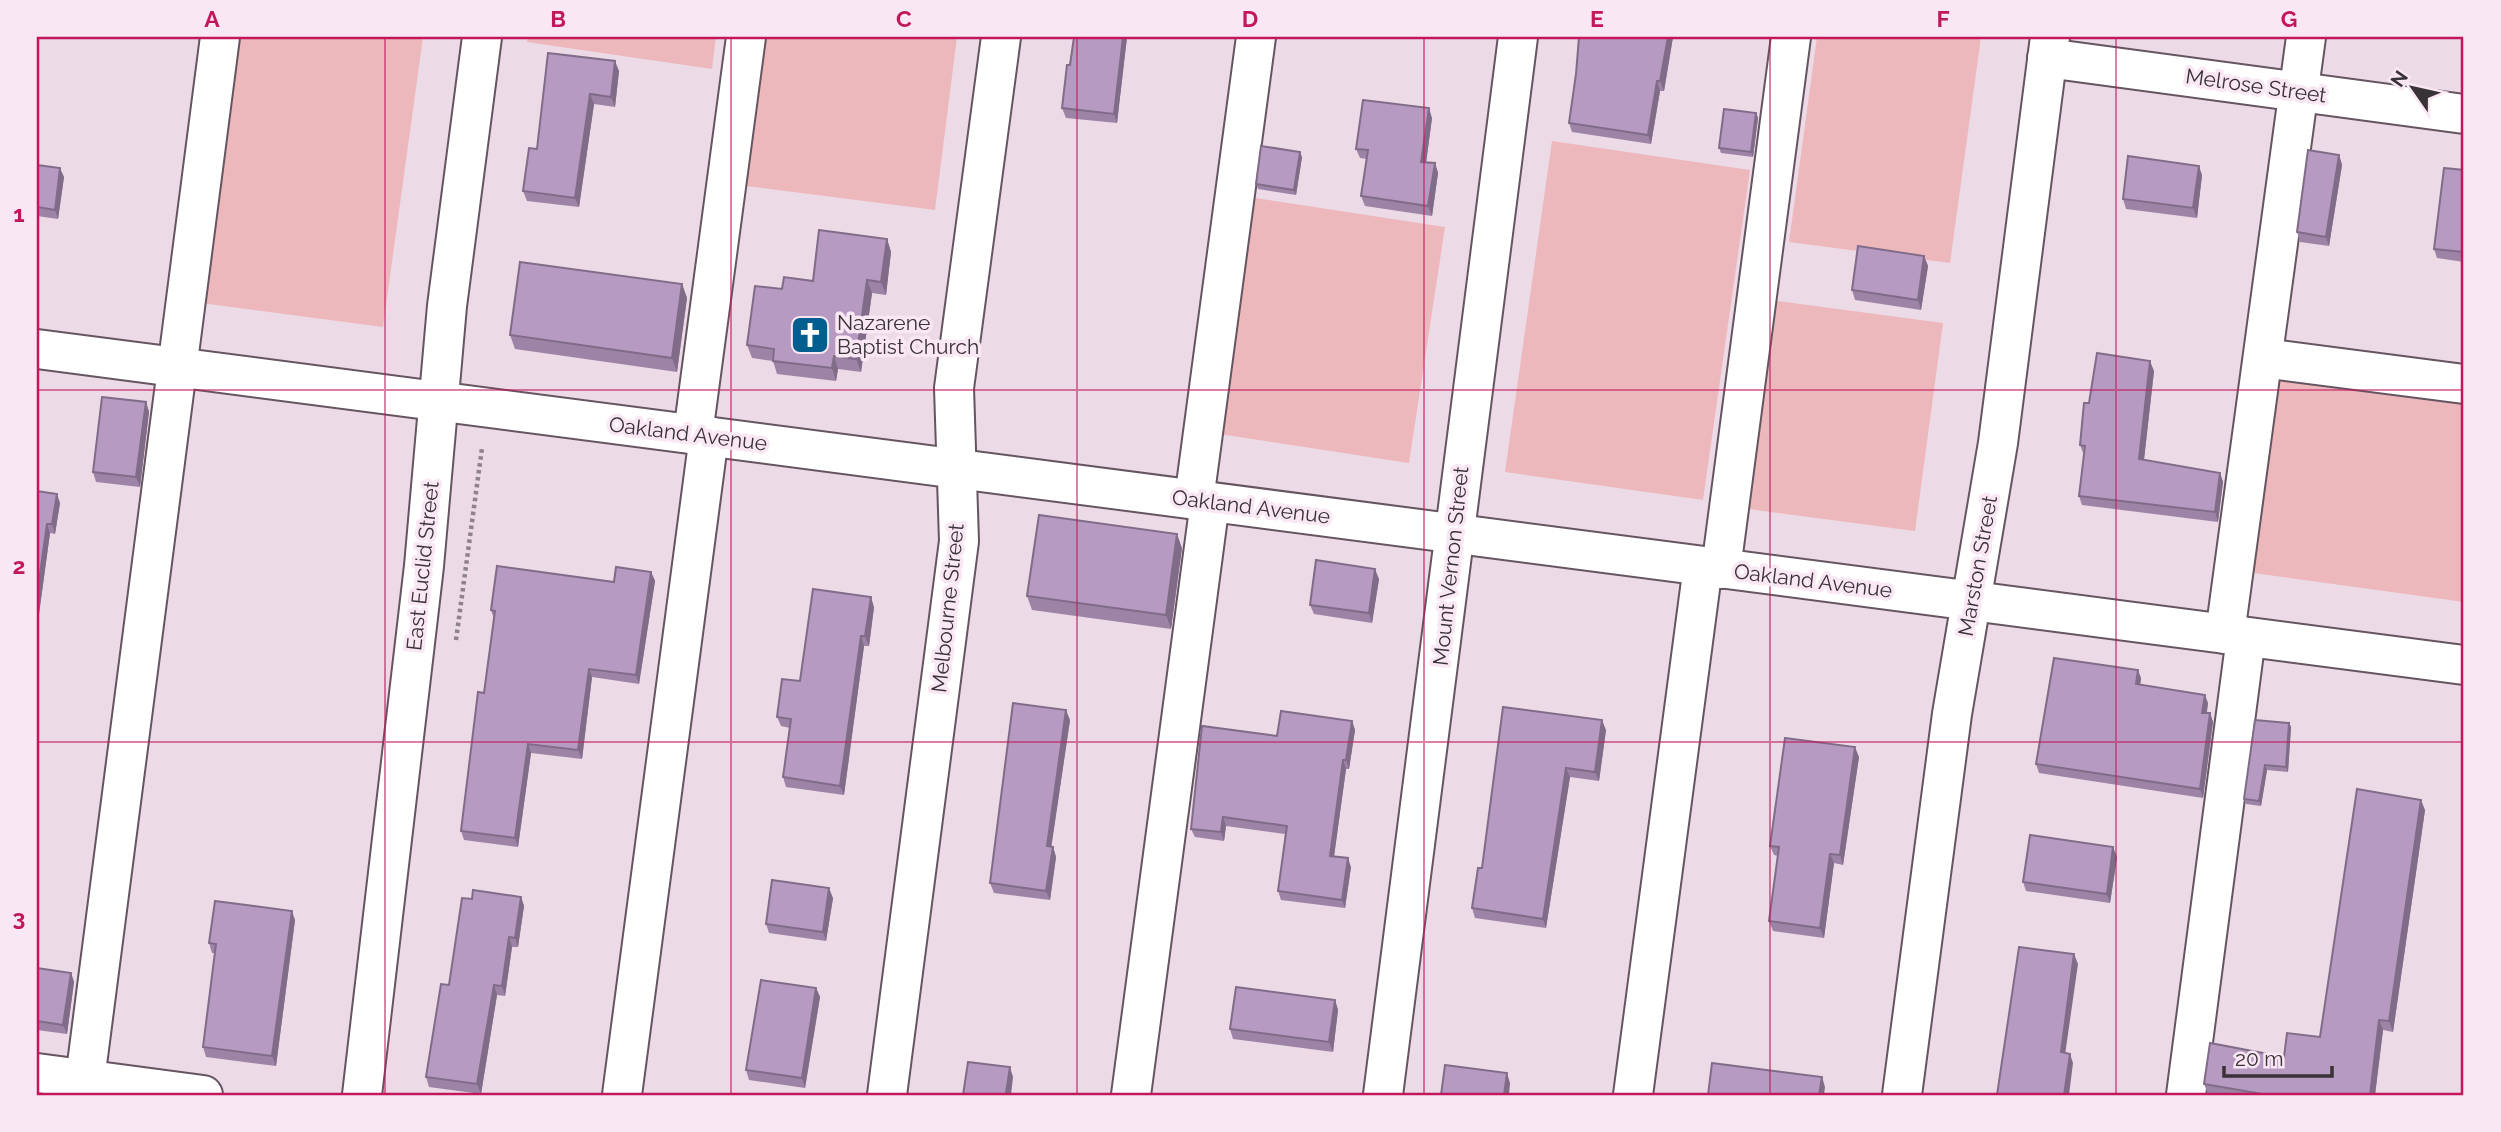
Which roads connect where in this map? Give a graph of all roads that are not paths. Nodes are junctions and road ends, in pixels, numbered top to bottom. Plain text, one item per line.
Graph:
1 (220, 37) edge
2 (482, 37) edge
3 (746, 37) edge
4 (1001, 37) edge
5 (1256, 37) edge
6 (1518, 37) edge
7 (1791, 37) edge
8 (2306, 37) edge
9 (2048, 48) edge
10 (2299, 92) junction
11 (2464, 114) edge
12 (37, 349) edge
13 (2263, 358) junction
14 (176, 367) junction
15 (2464, 384) edge
16 (439, 401) junction
17 (701, 435) junction
18 (957, 469) junction
19 (1202, 501) junction
20 (1455, 534) junction
21 (1712, 568) junction
22 (1972, 601) junction
23 (2235, 635) junction
24 (2464, 665) edge
25 (37, 1073) edge
26 (84, 1088) edge
27 (203, 1095) edge
28 (362, 1095) edge
29 (622, 1095) edge
30 (887, 1095) edge
31 (1132, 1095) edge
32 (1383, 1095) edge
33 (1633, 1095) edge
34 (1902, 1095) edge
35 (2186, 1095) edge

1 - 14 street
2 - 16 street, East Euclid Street
3 - 17 street
4 - 18 street, Melbourne Street
5 - 19 street
6 - 20 street, Mount Vernon Street
7 - 21 street
8 - 10 street
9 - 10 street, Melrose Street
9 - 22 street, Marston Street
10 - 11 street, Melrose Street
10 - 13 street
12 - 14 street, Oakland Avenue
13 - 15 street
13 - 23 street
14 - 16 street, Oakland Avenue
14 - 26 street
16 - 17 street, Oakland Avenue
16 - 28 street, East Euclid Street
17 - 18 street, Oakland Avenue
17 - 29 street
18 - 19 street, Oakland Avenue
18 - 30 street, Melbourne Street
19 - 20 street, Oakland Avenue
19 - 31 street
20 - 21 street, Oakland Avenue
20 - 32 street, Mount Vernon Street
21 - 22 street, Oakland Avenue
21 - 33 street
22 - 23 street, Oakland Avenue
22 - 34 street, Marston Street
23 - 24 street, Oakland Avenue
23 - 35 street
25 - 26 street
26 - 27 street

